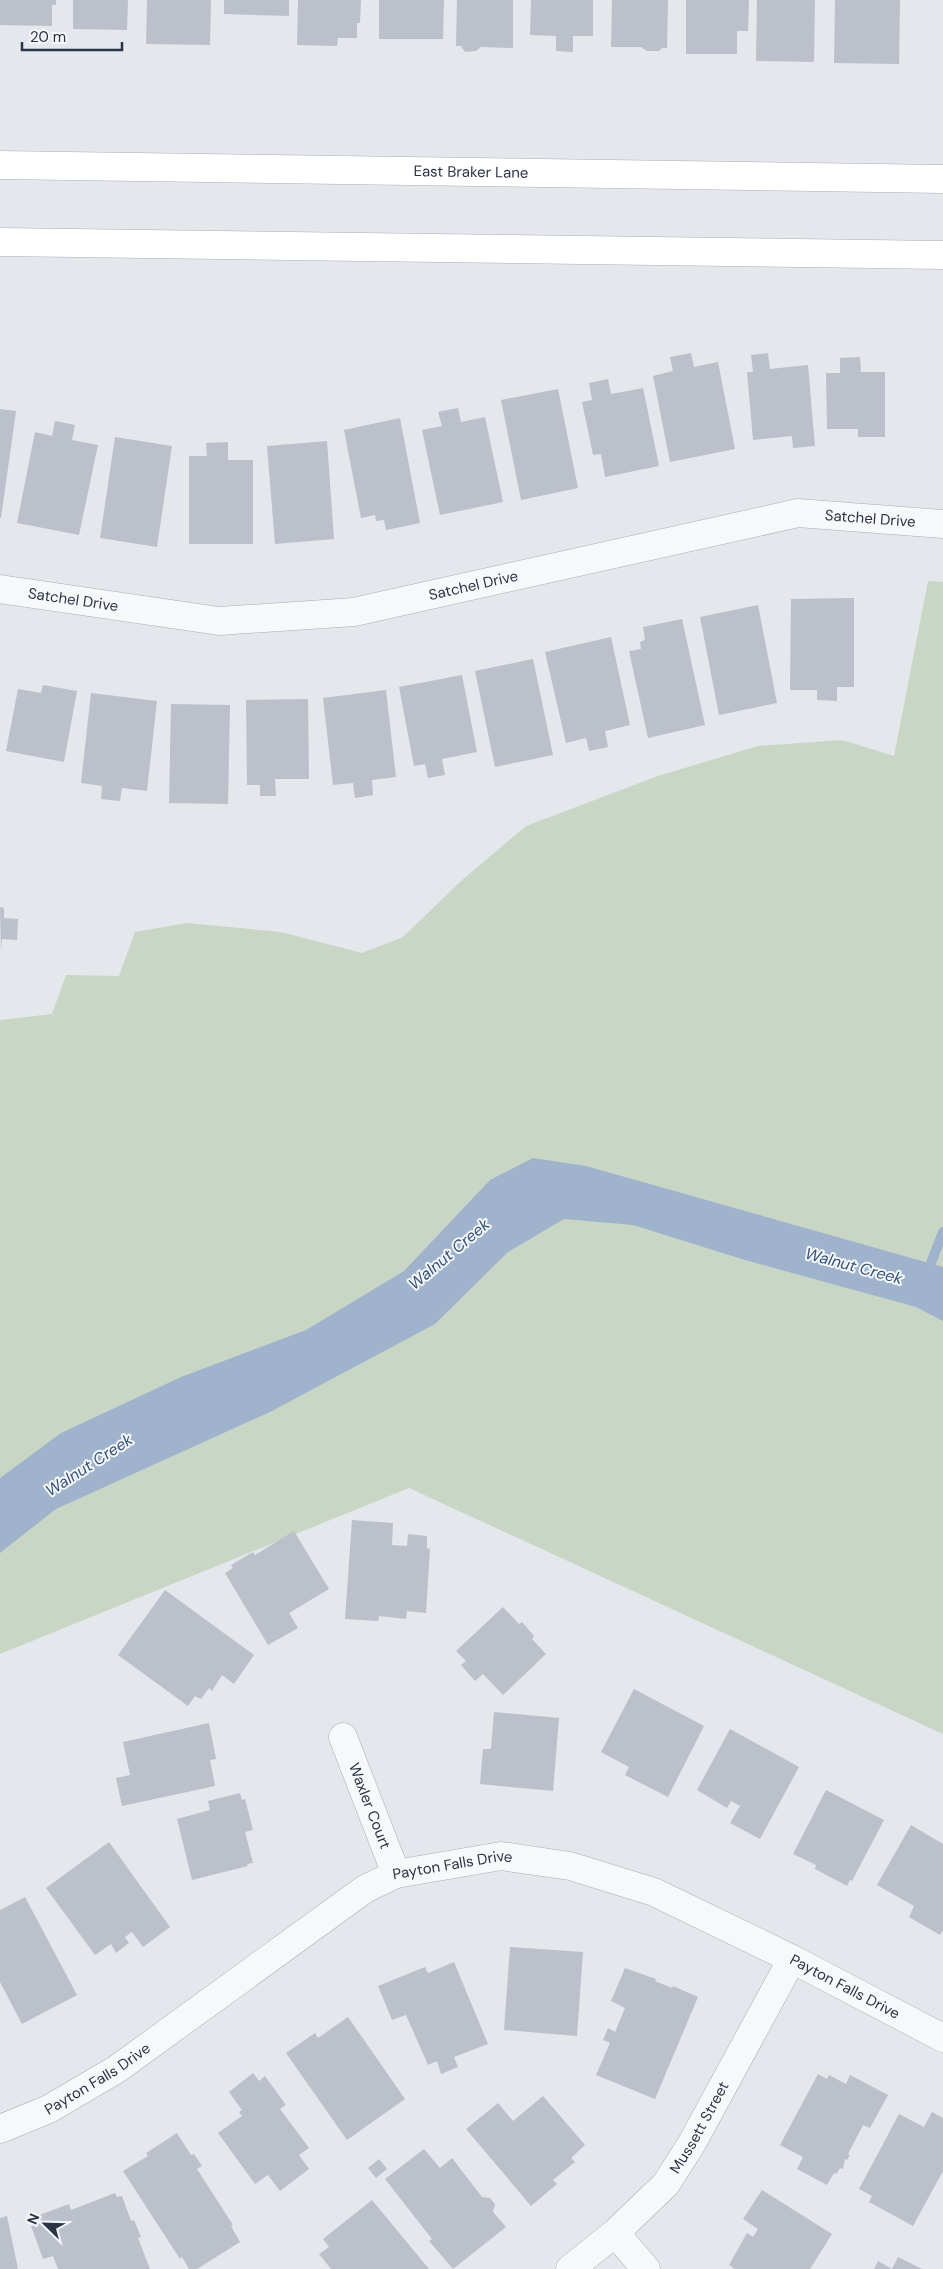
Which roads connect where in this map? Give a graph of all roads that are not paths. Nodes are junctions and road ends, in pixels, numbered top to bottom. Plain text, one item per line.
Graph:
1 (0, 165) edge
2 (943, 179) edge
3 (0, 242) edge
4 (943, 255) edge
5 (943, 524) edge
6 (0, 588) edge
7 (343, 1737) dead end
8 (396, 1874) junction
9 (792, 1958) junction
10 (943, 2038) edge
11 (0, 2129) edge
12 (615, 2232) junction
13 (570, 2269) edge
14 (646, 2269) edge

1 - 2 street, East Braker Lane
3 - 4 street
5 - 6 street, Satchel Drive
7 - 8 street, Waxler Court
8 - 9 street, Payton Falls Drive
8 - 11 street, Payton Falls Drive
9 - 10 street, Payton Falls Drive
9 - 12 street, Mussett Street
12 - 13 street, Mussett Street
12 - 14 street

